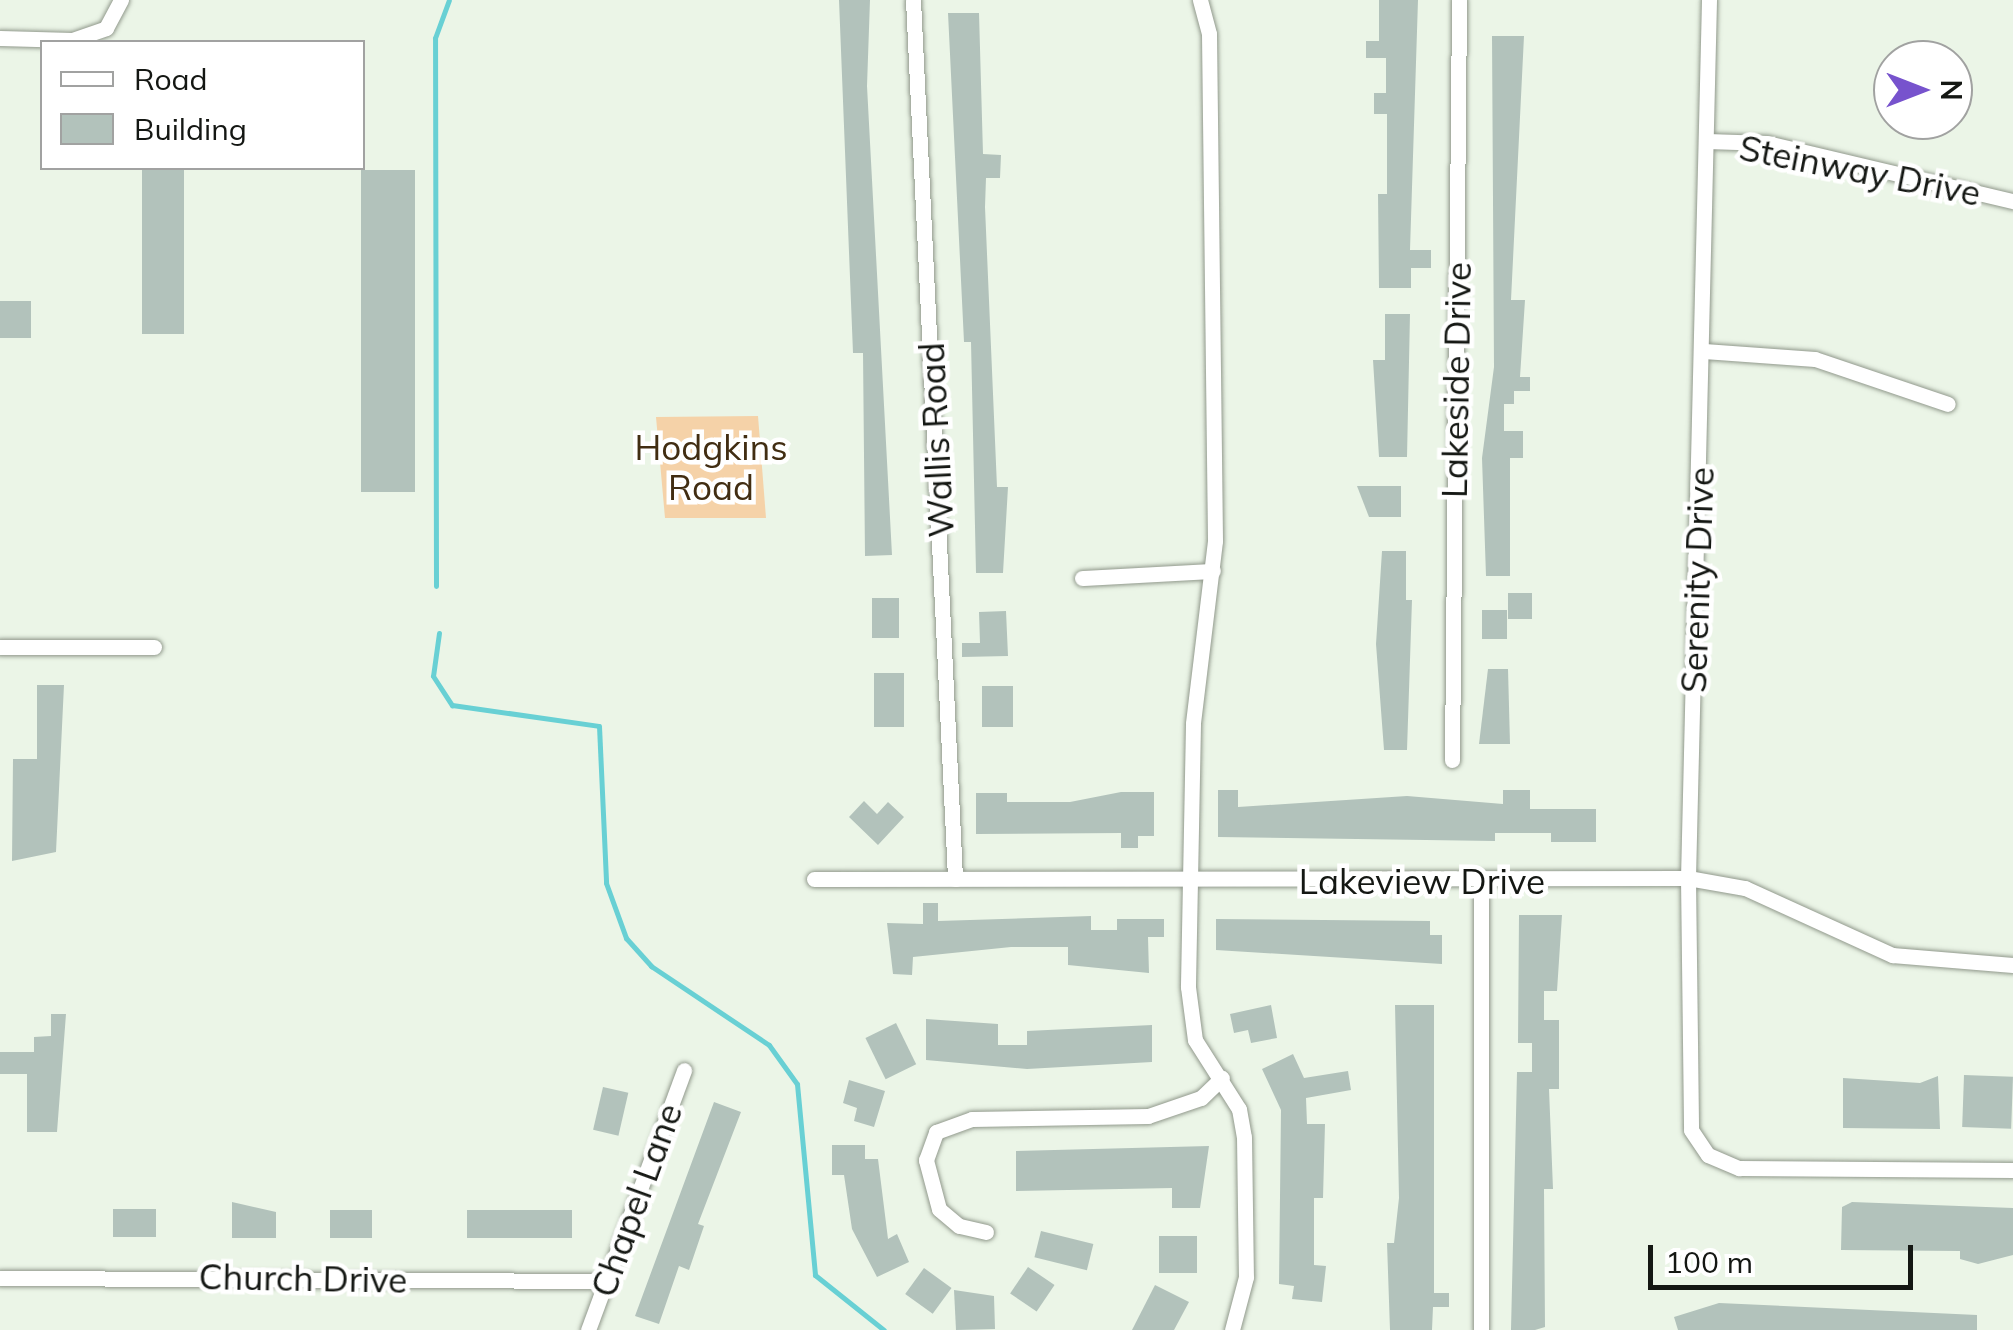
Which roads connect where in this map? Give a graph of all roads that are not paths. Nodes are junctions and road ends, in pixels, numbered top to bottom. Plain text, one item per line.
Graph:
1 (121, 0) edge
2 (913, 0) edge
3 (1200, 0) edge
4 (1460, 0) edge
5 (1709, 0) edge
6 (0, 38) edge
7 (1707, 142) junction
8 (2013, 201) edge
9 (1704, 351) junction
10 (1948, 404) dead end
11 (1213, 570) junction
12 (1082, 578) dead end
13 (0, 647) edge
14 (154, 647) dead end
15 (1452, 760) dead end
16 (1688, 878) junction
17 (814, 880) dead end
18 (955, 880) junction
19 (1194, 881) junction
20 (1481, 882) junction
21 (2013, 965) edge
22 (684, 1070) dead end
23 (1222, 1078) junction
24 (2013, 1170) edge
25 (986, 1232) dead end
26 (0, 1278) edge
27 (606, 1281) junction
28 (588, 1330) edge
29 (1232, 1330) edge
30 (1480, 1330) edge

1 - 6 street
2 - 18 street, Wallis Road
3 - 11 street
4 - 15 street, Lakeside Drive
5 - 7 street, Serenity Drive
7 - 8 street, Steinway Drive
7 - 9 street, Serenity Drive
9 - 10 street
9 - 16 street, Serenity Drive
11 - 12 street
11 - 19 street
13 - 14 street
16 - 20 street, Lakeview Drive
16 - 21 street, Lakeview Drive
16 - 24 street, Serenity Drive
17 - 18 street, Lakeview Drive
18 - 19 street, Lakeview Drive
19 - 20 street, Lakeview Drive
19 - 23 street
20 - 30 street
22 - 27 street, Chapel Lane
23 - 25 street
23 - 29 street
26 - 27 street, Church Drive
27 - 28 street, Chapel Lane

